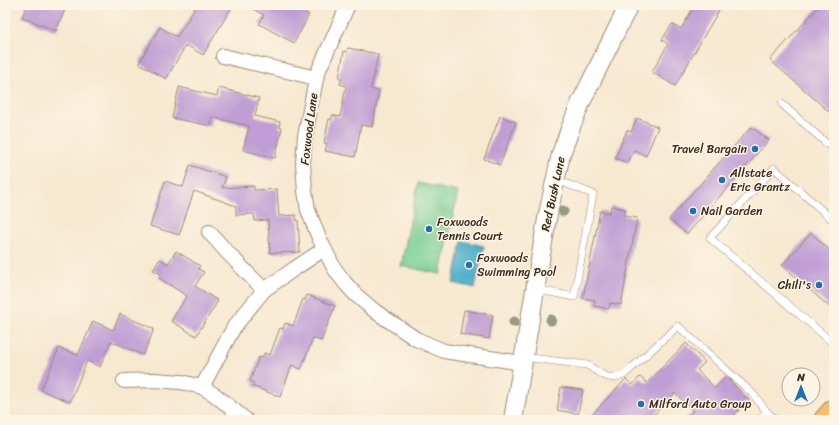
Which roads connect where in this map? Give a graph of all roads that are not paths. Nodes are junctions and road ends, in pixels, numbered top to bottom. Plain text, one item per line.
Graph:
1 (348, 5) edge
2 (629, 5) edge
3 (223, 56) dead end
4 (316, 78) junction
5 (782, 104) dead end
6 (834, 150) edge
7 (555, 180) junction
8 (834, 221) edge
9 (209, 232) dead end
10 (324, 249) junction
11 (535, 289) junction
12 (264, 290) junction
13 (832, 340) edge
14 (522, 360) junction
15 (124, 381) dead end
16 (202, 387) junction
17 (834, 410) edge
18 (767, 412) junction
19 (246, 420) edge
20 (513, 420) edge
21 (759, 420) edge
22 (776, 420) edge
23 (825, 420) edge

1 - 4 street, Foxwood Lane
2 - 7 street, Red Bush Lane
3 - 4 street, Foxwood Lane
4 - 10 street, Foxwood Lane
5 - 6 lane
7 - 11 street, Red Bush Lane
7 - 11 lane
8 - 13 lane
9 - 12 street
10 - 12 street
10 - 14 street, Foxwood Lane
11 - 14 street, Red Bush Lane
12 - 16 street
14 - 18 lane
14 - 20 street, Red Bush Lane
15 - 16 street
16 - 19 street
17 - 23 main road
18 - 21 lane
18 - 22 lane

